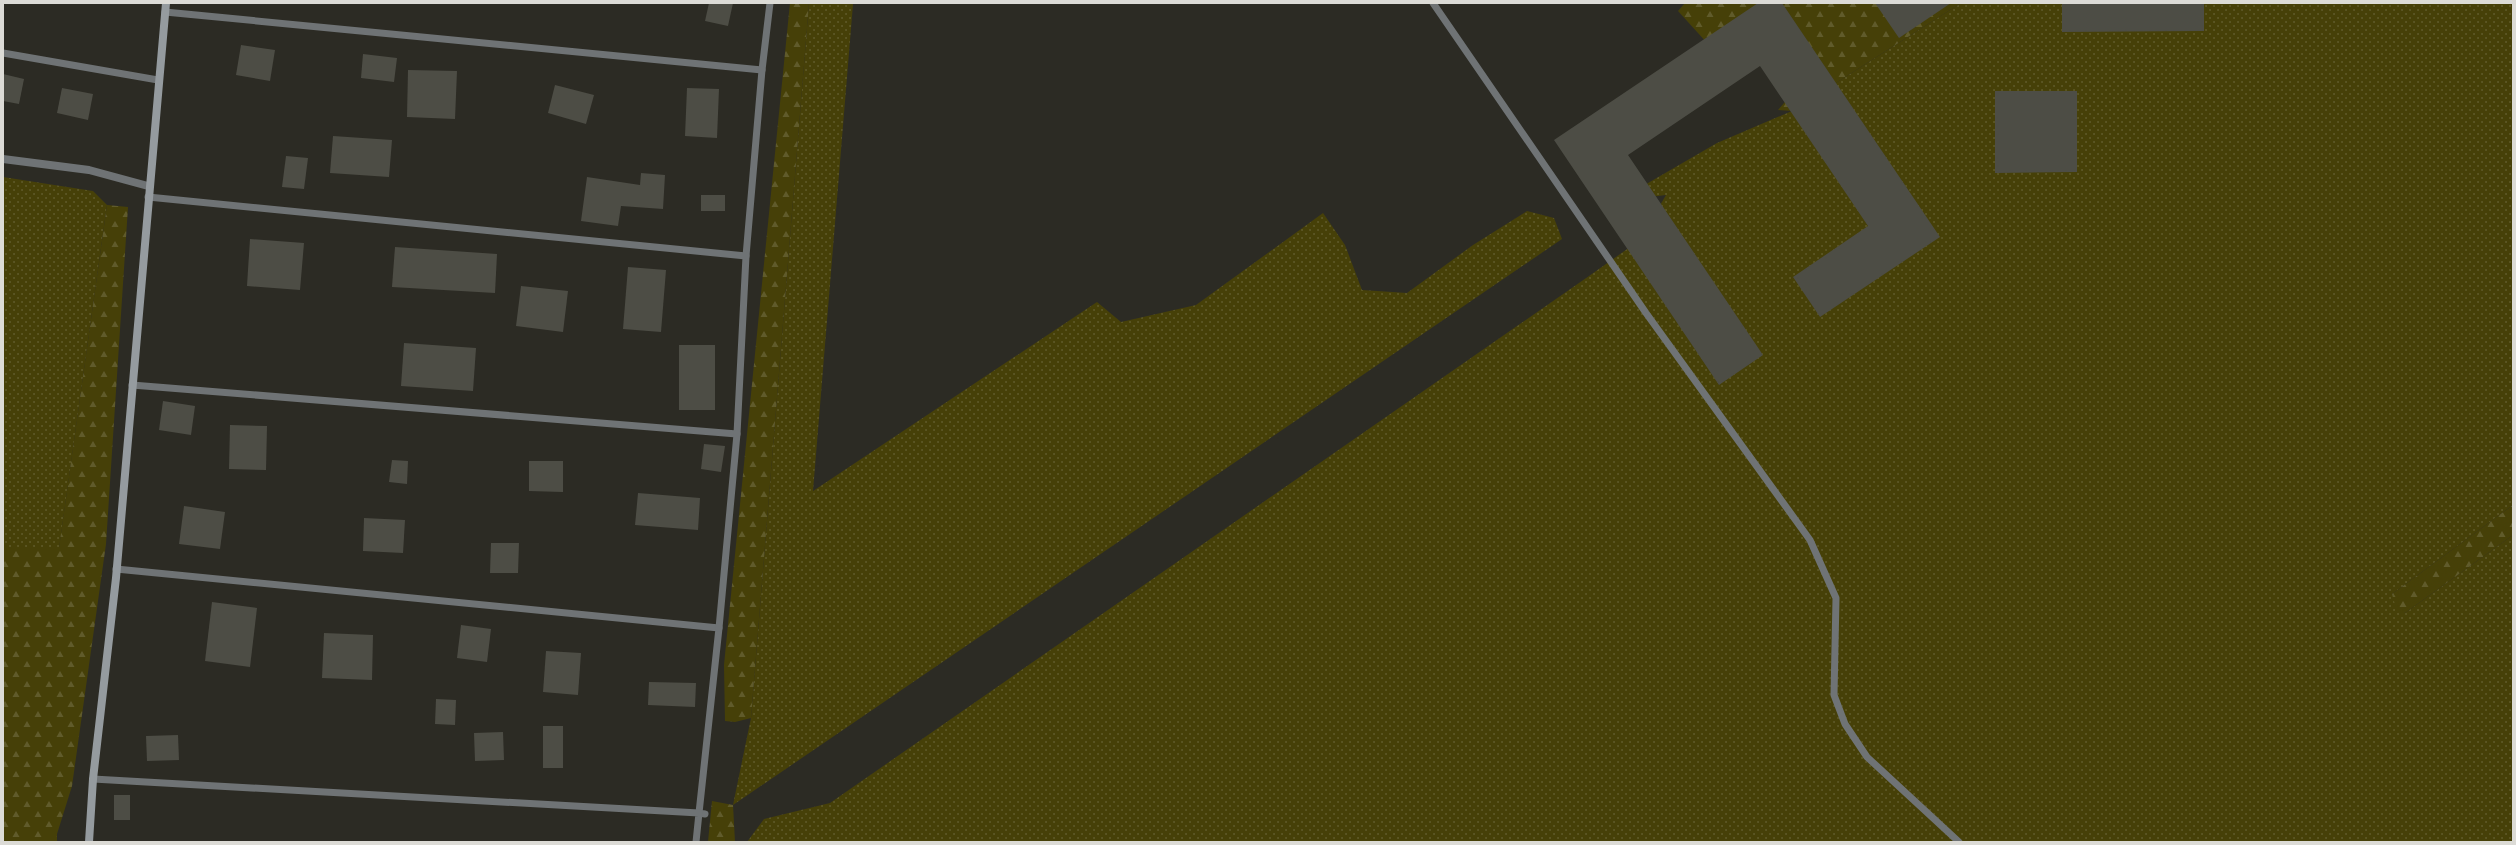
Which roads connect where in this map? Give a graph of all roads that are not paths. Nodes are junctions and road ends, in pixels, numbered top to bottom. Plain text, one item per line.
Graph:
1 (166, 3) edge
2 (770, 3) edge
3 (1433, 3) edge
4 (165, 12) junction
5 (3, 53) edge
6 (762, 70) junction
7 (158, 80) junction
8 (3, 159) edge
9 (148, 186) junction
10 (148, 197) junction
11 (746, 256) junction
12 (132, 385) junction
13 (737, 434) junction
14 (116, 569) junction
15 (719, 628) junction
16 (93, 779) junction
17 (702, 813) junction
18 (89, 842) edge
19 (696, 842) edge
20 (1959, 842) edge

1 - 4 street
2 - 6 lane
3 - 20 lane
4 - 6 lane
4 - 7 street
5 - 7 lane
6 - 11 lane
7 - 9 street
8 - 9 street
9 - 10 street
10 - 11 lane
10 - 12 street
11 - 13 lane
12 - 13 lane
12 - 14 street
13 - 15 lane
14 - 15 lane
14 - 16 street
15 - 17 lane
16 - 17 lane
16 - 18 street
17 - 19 lane

